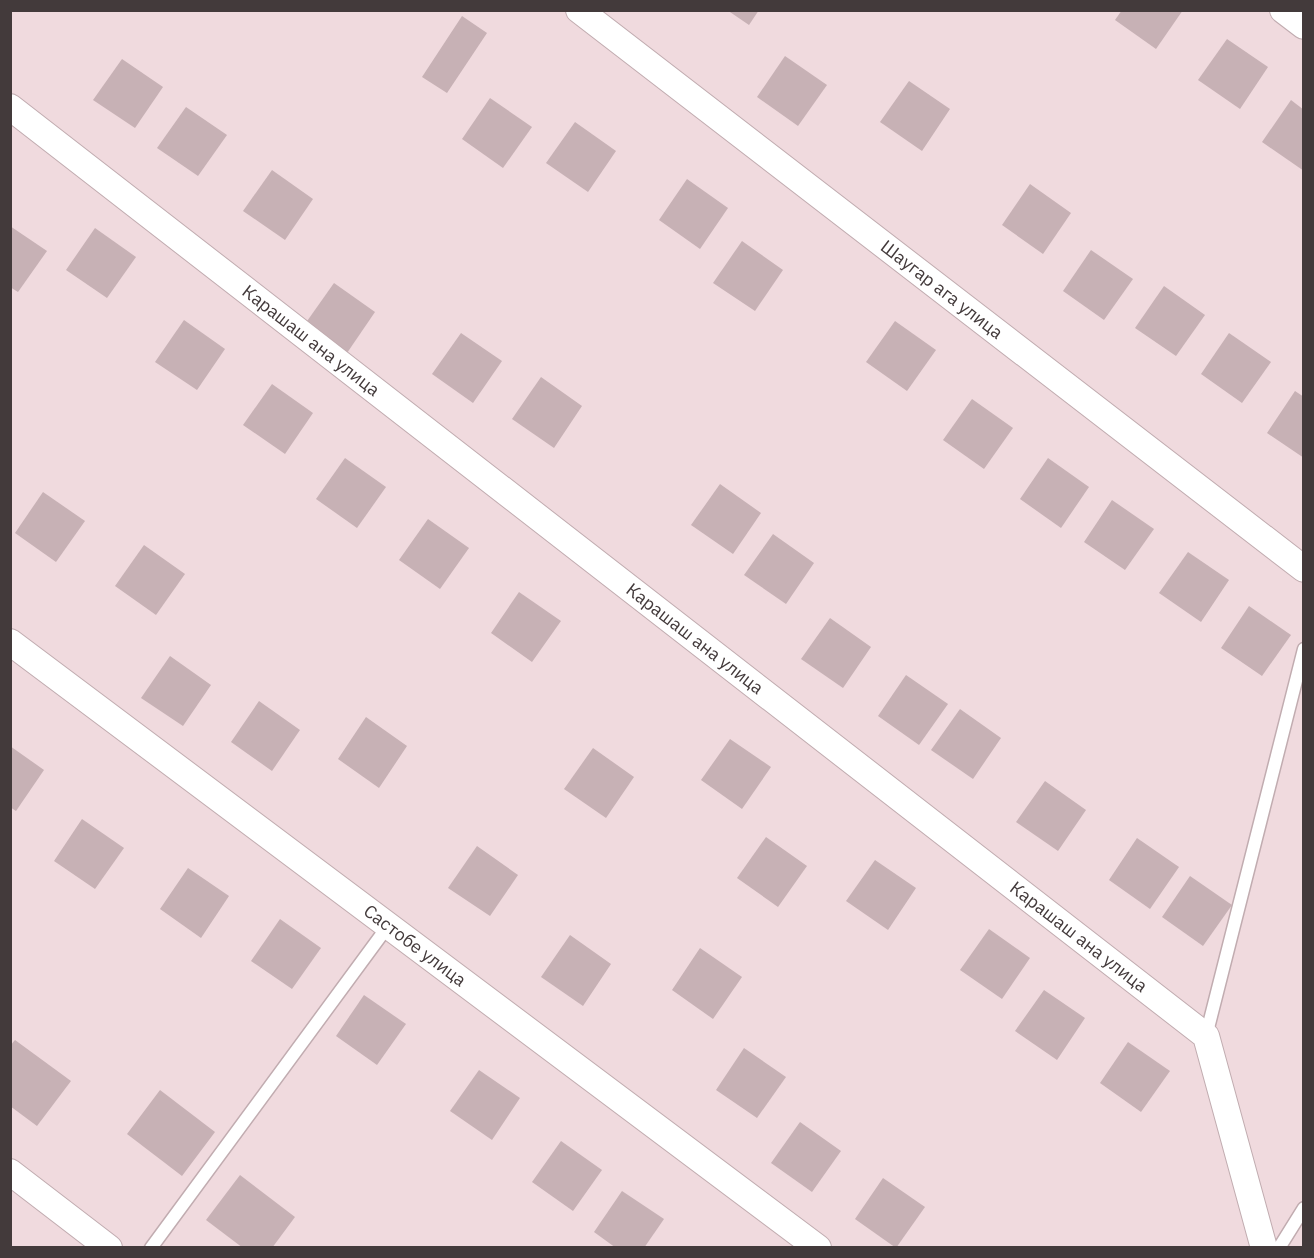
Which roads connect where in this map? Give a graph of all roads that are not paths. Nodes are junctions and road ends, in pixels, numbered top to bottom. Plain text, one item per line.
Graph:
1 (579, 10) edge
2 (1282, 10) edge
3 (1304, 26) edge
4 (10, 108) edge
5 (1304, 569) edge
6 (10, 642) edge
7 (1304, 649) edge
8 (388, 926) junction
9 (1206, 1036) junction
10 (10, 1172) edge
11 (1304, 1208) edge
12 (110, 1248) edge
13 (151, 1248) edge
14 (818, 1248) edge
15 (1264, 1248) edge
16 (1279, 1248) edge

1 - 5 street, Шаугар ага улица
2 - 3 street
4 - 9 street, Карашаш ана улица
6 - 8 street, Састобе улица
7 - 9 lane
8 - 13 lane
8 - 14 street, Састобе улица
9 - 15 street
10 - 12 street
11 - 16 lane

